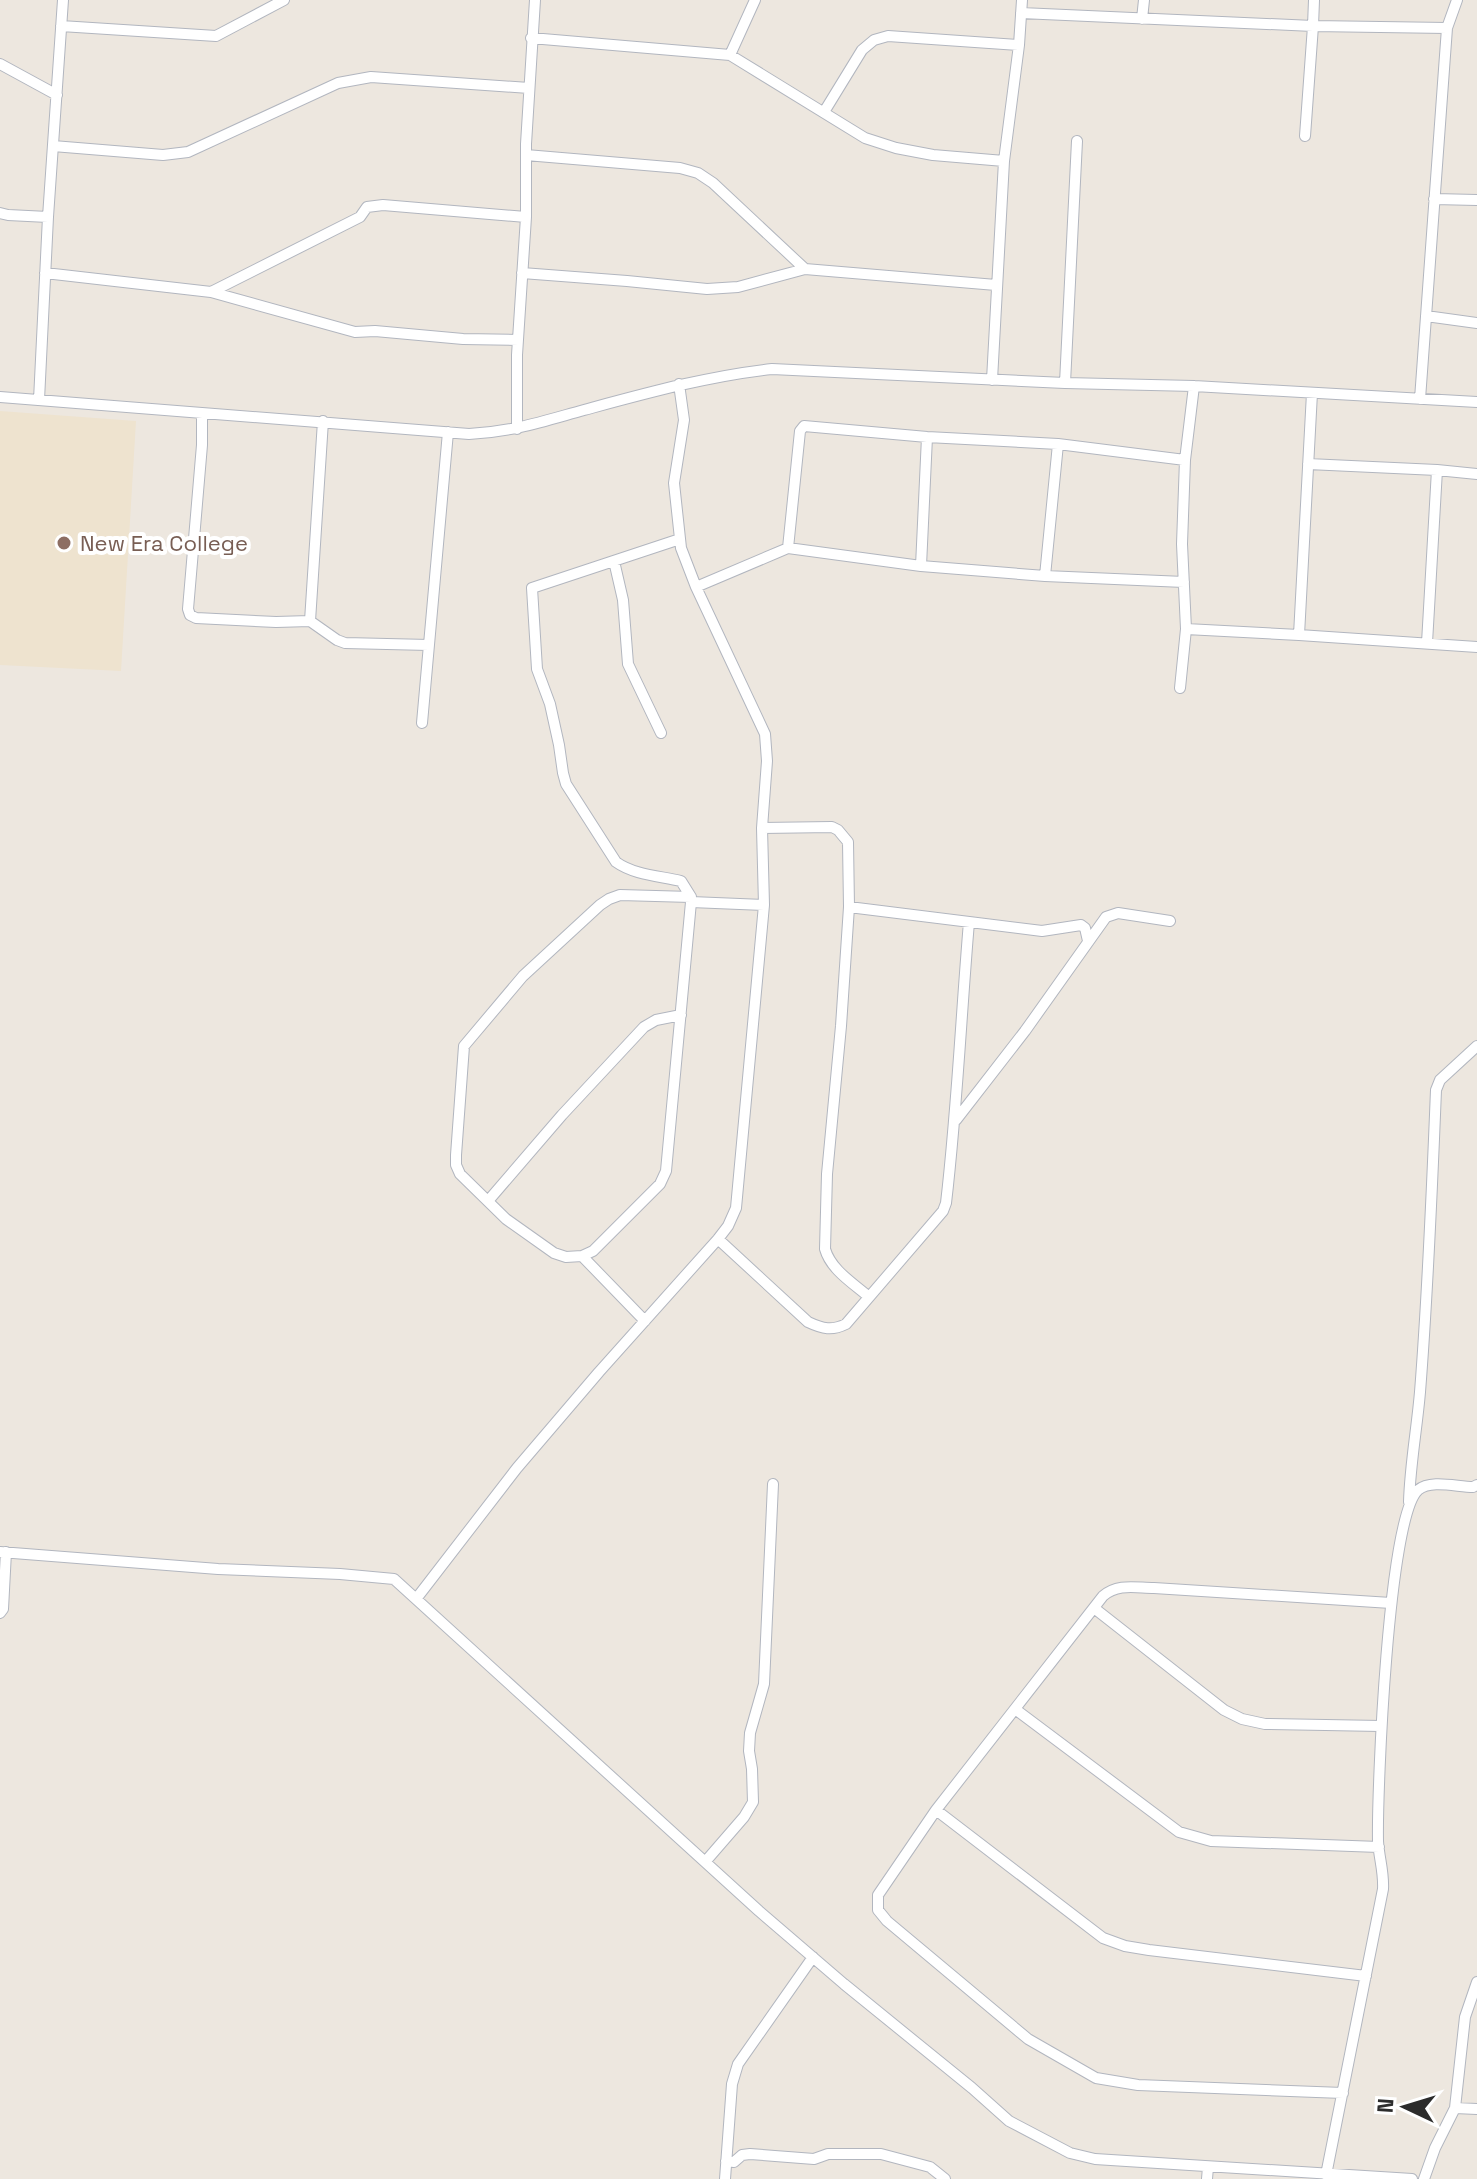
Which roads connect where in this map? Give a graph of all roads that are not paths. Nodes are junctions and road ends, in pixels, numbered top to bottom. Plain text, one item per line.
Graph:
1 (63, 0) edge
2 (284, 0) edge
3 (535, 0) edge
4 (755, 0) edge
5 (1022, 0) edge
6 (1144, 0) edge
7 (1314, 0) edge
8 (1457, 0) edge
9 (1021, 13) junction
10 (1142, 19) junction
11 (61, 26) junction
12 (1313, 26) junction
13 (1447, 28) junction
14 (531, 38) junction
15 (1019, 45) junction
16 (730, 55) junction
17 (0, 64) edge
18 (529, 88) junction
19 (57, 95) junction
20 (824, 112) junction
21 (1305, 136) dead end
22 (1077, 141) dead end
23 (53, 146) junction
24 (526, 155) junction
25 (1004, 161) junction
26 (1434, 199) junction
27 (1477, 200) edge
28 (0, 213) edge
29 (48, 217) junction
30 (526, 217) junction
31 (805, 269) junction
32 (45, 273) junction
33 (522, 273) junction
34 (996, 285) junction
35 (211, 292) junction
36 (1426, 316) junction
37 (1477, 323) edge
38 (518, 340) junction
39 (992, 380) junction
40 (1065, 383) junction
41 (679, 384) junction
42 (1194, 386) junction
43 (1312, 393) junction
44 (0, 397) edge
45 (1420, 399) junction
46 (39, 400) junction
47 (1477, 402) edge
48 (202, 413) junction
49 (323, 421) junction
50 (517, 429) junction
51 (448, 432) junction
52 (927, 437) junction
53 (1058, 444) junction
54 (1185, 460) junction
55 (1308, 464) junction
56 (1437, 470) junction
57 (1477, 474) edge
58 (680, 539) junction
59 (788, 548) junction
60 (614, 561) junction
61 (921, 566) junction
62 (1045, 576) junction
63 (1184, 582) junction
64 (696, 587) junction
65 (310, 621) junction
66 (1186, 629) junction
67 (1299, 635) junction
68 (1427, 643) junction
69 (429, 645) junction
70 (1477, 647) edge
71 (1180, 688) dead end
72 (422, 723) dead end
73 (661, 733) dead end
74 (762, 828) junction
75 (691, 900) junction
76 (764, 905) junction
77 (849, 907) junction
78 (1170, 921) dead end
79 (969, 922) junction
80 (1088, 941) junction
81 (681, 1015) junction
82 (1477, 1046) edge
83 (955, 1120) junction
84 (488, 1201) junction
85 (718, 1239) junction
86 (582, 1256) junction
87 (869, 1297) junction
88 (645, 1321) junction
89 (773, 1484) dead end
90 (1477, 1485) edge
91 (1409, 1505) junction
92 (3, 1552) edge
93 (416, 1599) junction
94 (1391, 1603) junction
95 (1094, 1608) junction
96 (0, 1613) edge
97 (1015, 1709) junction
98 (1381, 1726) junction
99 (936, 1810) junction
100 (1379, 1847) junction
101 (705, 1862) junction
102 (813, 1957) junction
103 (1366, 1976) junction
104 (1477, 1982) edge
105 (1343, 2093) junction
106 (1455, 2108) junction
107 (1477, 2109) edge
108 (726, 2161) junction
109 (1208, 2167) junction
110 (1326, 2175) junction
111 (725, 2179) edge
112 (945, 2179) edge
113 (1207, 2179) edge
114 (1412, 2179) edge
115 (1424, 2179) edge

1 - 11 street
2 - 11 street
3 - 14 street
4 - 16 street
5 - 9 street
6 - 10 street
7 - 12 street
8 - 13 street
9 - 10 street
9 - 15 street
10 - 12 street
11 - 19 street
12 - 13 street
12 - 21 street
13 - 26 street
14 - 16 street
14 - 18 street
15 - 20 street
15 - 25 street
16 - 20 street
17 - 19 street
18 - 23 street
18 - 24 street
19 - 23 street
20 - 25 street
22 - 40 street
23 - 29 street
24 - 30 street
24 - 31 street
25 - 34 street
26 - 27 street
26 - 36 street
28 - 29 street
29 - 32 street
30 - 33 street
30 - 35 street
31 - 33 street
31 - 34 street
32 - 35 street
32 - 46 street
33 - 38 street
34 - 39 street
35 - 38 street
36 - 37 street
36 - 45 street
38 - 50 street
39 - 40 street
39 - 41 street
40 - 42 street
41 - 50 street
41 - 58 street
42 - 43 street
42 - 54 street
43 - 45 street
43 - 55 street
44 - 46 street
45 - 47 street
46 - 48 street
48 - 49 street
48 - 65 street
49 - 51 street
49 - 65 street
50 - 51 street
51 - 69 street
52 - 53 street
52 - 59 street
52 - 61 street
53 - 54 street
53 - 62 street
54 - 63 street
55 - 56 street
55 - 67 street
56 - 57 street
56 - 68 street
58 - 60 street
58 - 64 street
59 - 61 street
59 - 64 street
60 - 73 street
60 - 75 street
61 - 62 street
62 - 63 street
63 - 66 street
64 - 74 street
65 - 69 street
66 - 67 street
66 - 71 street
67 - 68 street
68 - 70 street
69 - 72 street
74 - 76 street
74 - 77 street
75 - 76 street
75 - 81 street
75 - 84 street
76 - 85 street
77 - 79 street
77 - 87 street
78 - 80 street
79 - 80 street
79 - 83 street
80 - 83 street
81 - 84 street
81 - 86 street
82 - 91 street
83 - 87 street
84 - 86 street
85 - 87 street
85 - 88 street
86 - 88 street
88 - 93 street
89 - 101 street
90 - 91 street
91 - 94 street
92 - 93 street
92 - 96 street
93 - 101 street
94 - 95 street
94 - 98 street
95 - 97 street
95 - 98 street
97 - 99 street
97 - 100 street
98 - 100 street
99 - 103 street
99 - 105 street
100 - 103 street
101 - 102 street
102 - 108 street
102 - 109 street
103 - 105 street
104 - 106 street
105 - 110 street
106 - 107 street
106 - 115 street
108 - 111 street
108 - 112 street
109 - 110 street
109 - 113 street
110 - 114 street

